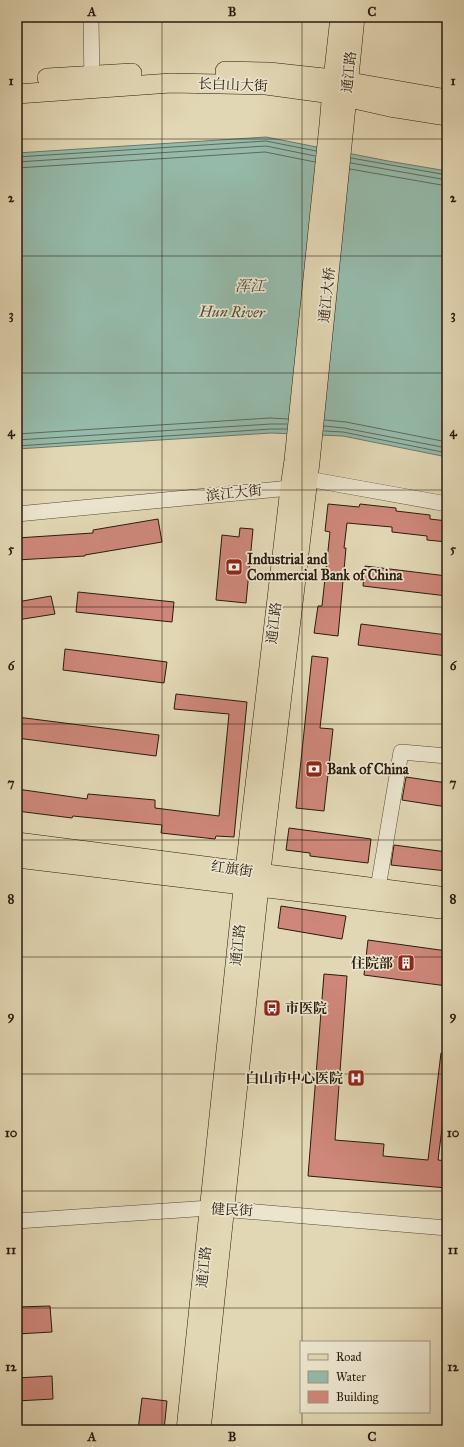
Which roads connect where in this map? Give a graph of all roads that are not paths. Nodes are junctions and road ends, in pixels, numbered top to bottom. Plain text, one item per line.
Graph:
1 (91, 17) edge
2 (340, 17) edge
3 (355, 17) edge
4 (17, 81) edge
5 (92, 82) junction
6 (340, 88) junction
7 (17, 94) edge
8 (447, 99) edge
9 (447, 116) edge
10 (336, 126) joint
11 (304, 467) junction
12 (290, 488) junction
13 (447, 504) edge
14 (17, 514) edge
15 (447, 756) edge
16 (17, 842) edge
17 (17, 858) edge
18 (252, 879) junction
19 (378, 888) junction
20 (447, 896) edge
21 (447, 910) edge
22 (218, 1209) junction
23 (17, 1220) edge
24 (447, 1228) edge
25 (186, 1430) edge
26 (201, 1430) edge

1 - 5 street
2 - 6 main road, 通江路
3 - 6 main road, 通江路
4 - 5 main road, 长白山大街
5 - 6 main road, 长白山大街
5 - 7 main road, 长白山大街
6 - 8 main road, 长白山大街
6 - 9 main road, 长白山大街
6 - 10 main road, 通江路
10 - 11 main road, 通江大桥
11 - 12 main road, 通江路
11 - 13 street
11 - 18 main road, 通江路
12 - 14 street, 滨江大街
12 - 18 main road, 通江路
15 - 19 street
16 - 18 main road, 红旗街
17 - 18 main road
18 - 19 main road, 红旗街
18 - 21 main road
18 - 22 main road, 通江路
19 - 20 main road, 红旗街
22 - 23 street, 健民街
22 - 24 street, 健民街
22 - 25 main road, 通江路
22 - 26 main road, 通江路

